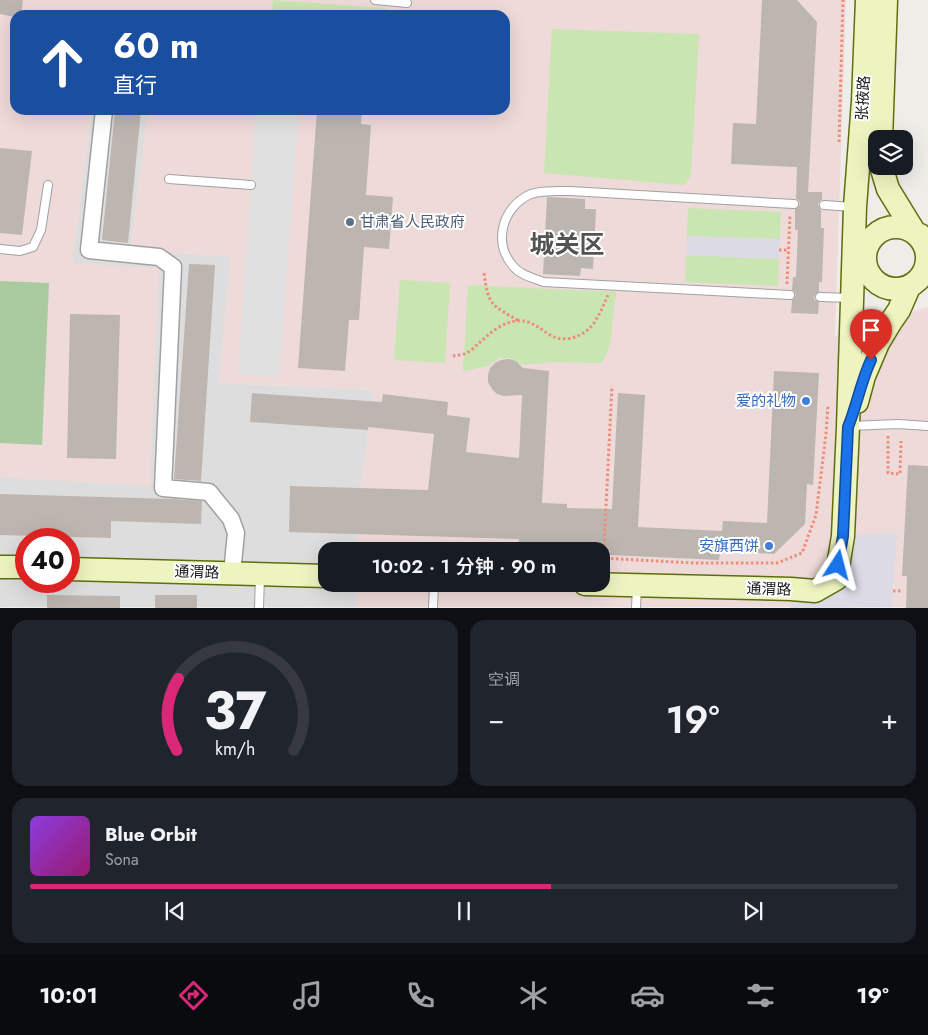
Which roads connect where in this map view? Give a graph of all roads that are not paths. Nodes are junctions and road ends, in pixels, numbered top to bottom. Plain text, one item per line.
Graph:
1 (375, 0) edge
2 (868, 0) edge
3 (886, 0) edge
4 (407, 3) dead end
5 (103, 115) edge
6 (881, 130) edge
7 (884, 175) edge
8 (169, 179) dead end
9 (48, 184) dead end
10 (251, 185) dead end
11 (856, 202) junction
12 (792, 203) road end
13 (824, 205) dead end
14 (921, 236) edge
15 (0, 249) edge
16 (864, 260) junction
17 (918, 283) edge
18 (788, 295) road end
19 (820, 297) dead end
20 (851, 307) junction
21 (928, 426) edge
22 (848, 427) junction
23 (0, 567) edge
24 (15, 567) edge
25 (80, 568) edge
26 (232, 573) junction
27 (260, 574) junction
28 (318, 576) edge
29 (610, 584) edge
30 (637, 585) junction
31 (434, 592) edge
32 (259, 608) edge
33 (433, 608) edge
34 (636, 608) edge

1 - 4 lane
2 - 11 street, 张掖路
3 - 6 street
5 - 26 street
7 - 14 street
8 - 10 lane
9 - 15 lane
11 - 13 lane
11 - 16 street
11 - 20 street, 通渭路
12 - 18 lane
14 - 16 street
14 - 17 street
16 - 17 street
16 - 20 street
17 - 22 street
19 - 20 lane
20 - 22 street, 通渭路
21 - 22 lane
22 - 30 street, 通渭路
23 - 24 street
25 - 26 street, 通渭路
26 - 27 street, 通渭路
27 - 28 street, 通渭路
27 - 32 lane
29 - 30 street, 通渭路
30 - 34 lane
31 - 33 lane

